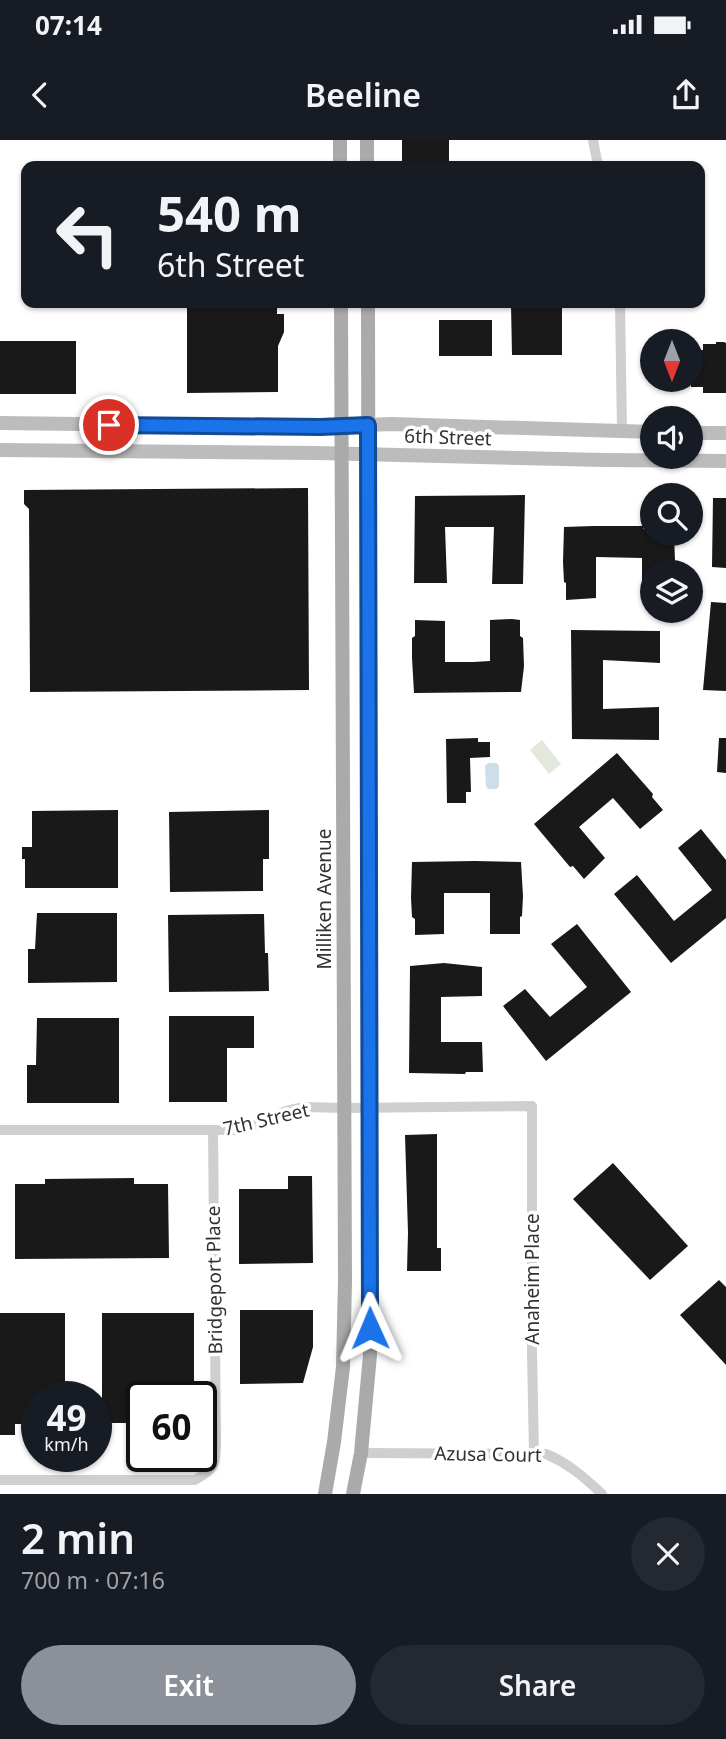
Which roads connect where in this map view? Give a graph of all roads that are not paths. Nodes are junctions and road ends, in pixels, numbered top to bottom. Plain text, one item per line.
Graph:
1 (340, 140) edge
2 (367, 140) edge
3 (593, 140) edge
4 (340, 161) edge
5 (367, 161) edge
6 (597, 161) edge
7 (341, 308) edge
8 (368, 308) edge
9 (620, 308) edge
10 (0, 423) edge
11 (342, 425) junction
12 (368, 425) junction
13 (622, 431) junction
14 (640, 432) edge
15 (703, 433) edge
16 (726, 433) edge
17 (0, 450) edge
18 (342, 453) junction
19 (368, 454) junction
20 (726, 461) edge
21 (532, 1106) joint
22 (369, 1107) junction
23 (345, 1108) junction
24 (0, 1130) edge
25 (213, 1130) junction
26 (360, 1453) junction
27 (534, 1453) junction
28 (0, 1480) edge
29 (324, 1494) edge
30 (353, 1494) edge
31 (602, 1494) edge

1 - 4 main road
2 - 5 main road
3 - 6 street
7 - 11 main road, Milliken Avenue
8 - 12 main road
9 - 13 street
10 - 11 main road, 6th Street
11 - 12 main road, 6th Street
11 - 18 main road, Milliken Avenue
12 - 13 main road, 6th Street
12 - 19 main road
13 - 14 main road, 6th Street
15 - 16 main road
17 - 18 main road, 6th Street
18 - 19 main road, 6th Street
18 - 23 main road, Milliken Avenue
19 - 20 main road, 6th Street
19 - 22 main road
21 - 22 street, 7th Street
21 - 27 street, Anaheim Place
22 - 23 street, 7th Street
22 - 26 main road
23 - 25 street, 7th Street
23 - 29 main road, Milliken Avenue
24 - 25 street, 7th Street
25 - 28 street, Bridgeport Place
26 - 27 street, Azusa Court
26 - 30 main road
27 - 31 street, Azusa Court

